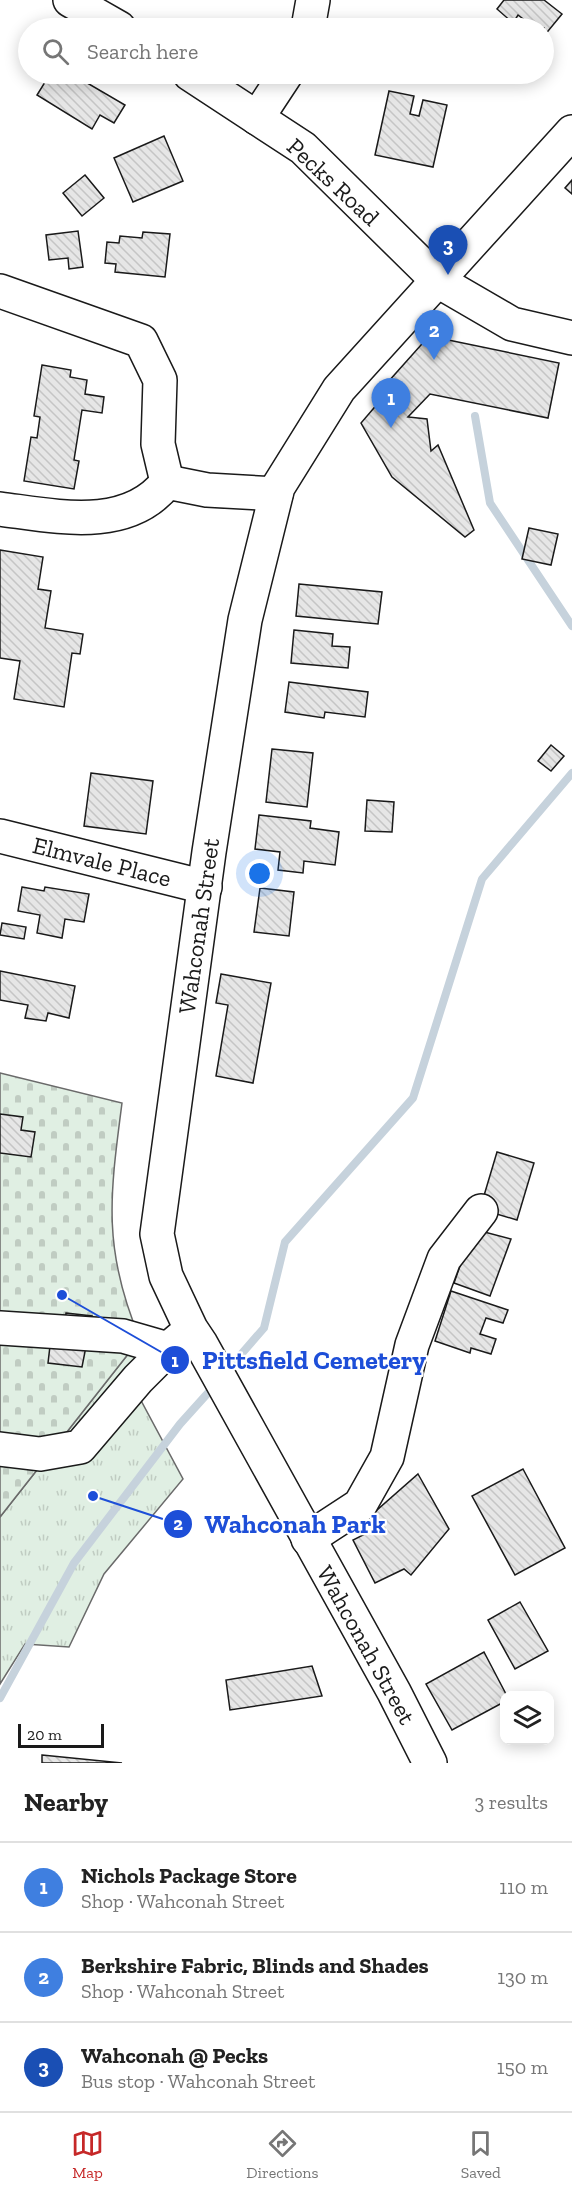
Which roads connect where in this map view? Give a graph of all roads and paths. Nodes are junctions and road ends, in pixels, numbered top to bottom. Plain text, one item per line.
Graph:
1 (70, 0) edge
2 (313, 0) edge
3 (102, 18) edge
4 (310, 18) edge
5 (205, 84) edge
6 (279, 84) edge
7 (257, 118) junction
8 (572, 132) edge
9 (438, 281) junction
10 (0, 291) edge
11 (572, 338) edge
12 (167, 482) junction
13 (276, 494) junction
14 (0, 509) edge
15 (0, 836) edge
16 (204, 887) junction
17 (481, 1211) dead end
18 (0, 1328) edge
19 (187, 1340) junction
20 (0, 1449) edge
21 (308, 1539) junction
22 (430, 1763) edge

1 - 3 street
2 - 4 street
5 - 7 street, Pecks Road
6 - 7 street
7 - 9 street, Pecks Road
8 - 9 street, Wahconah Street
9 - 11 street, Pecks Road
9 - 13 street, Wahconah Street
10 - 12 street
12 - 13 street
12 - 14 street
13 - 16 street, Wahconah Street
15 - 16 street, Elmvale Place
16 - 19 street, Wahconah Street
17 - 21 street
18 - 19 street
19 - 20 street
19 - 21 street, Wahconah Street
21 - 22 street, Wahconah Street

